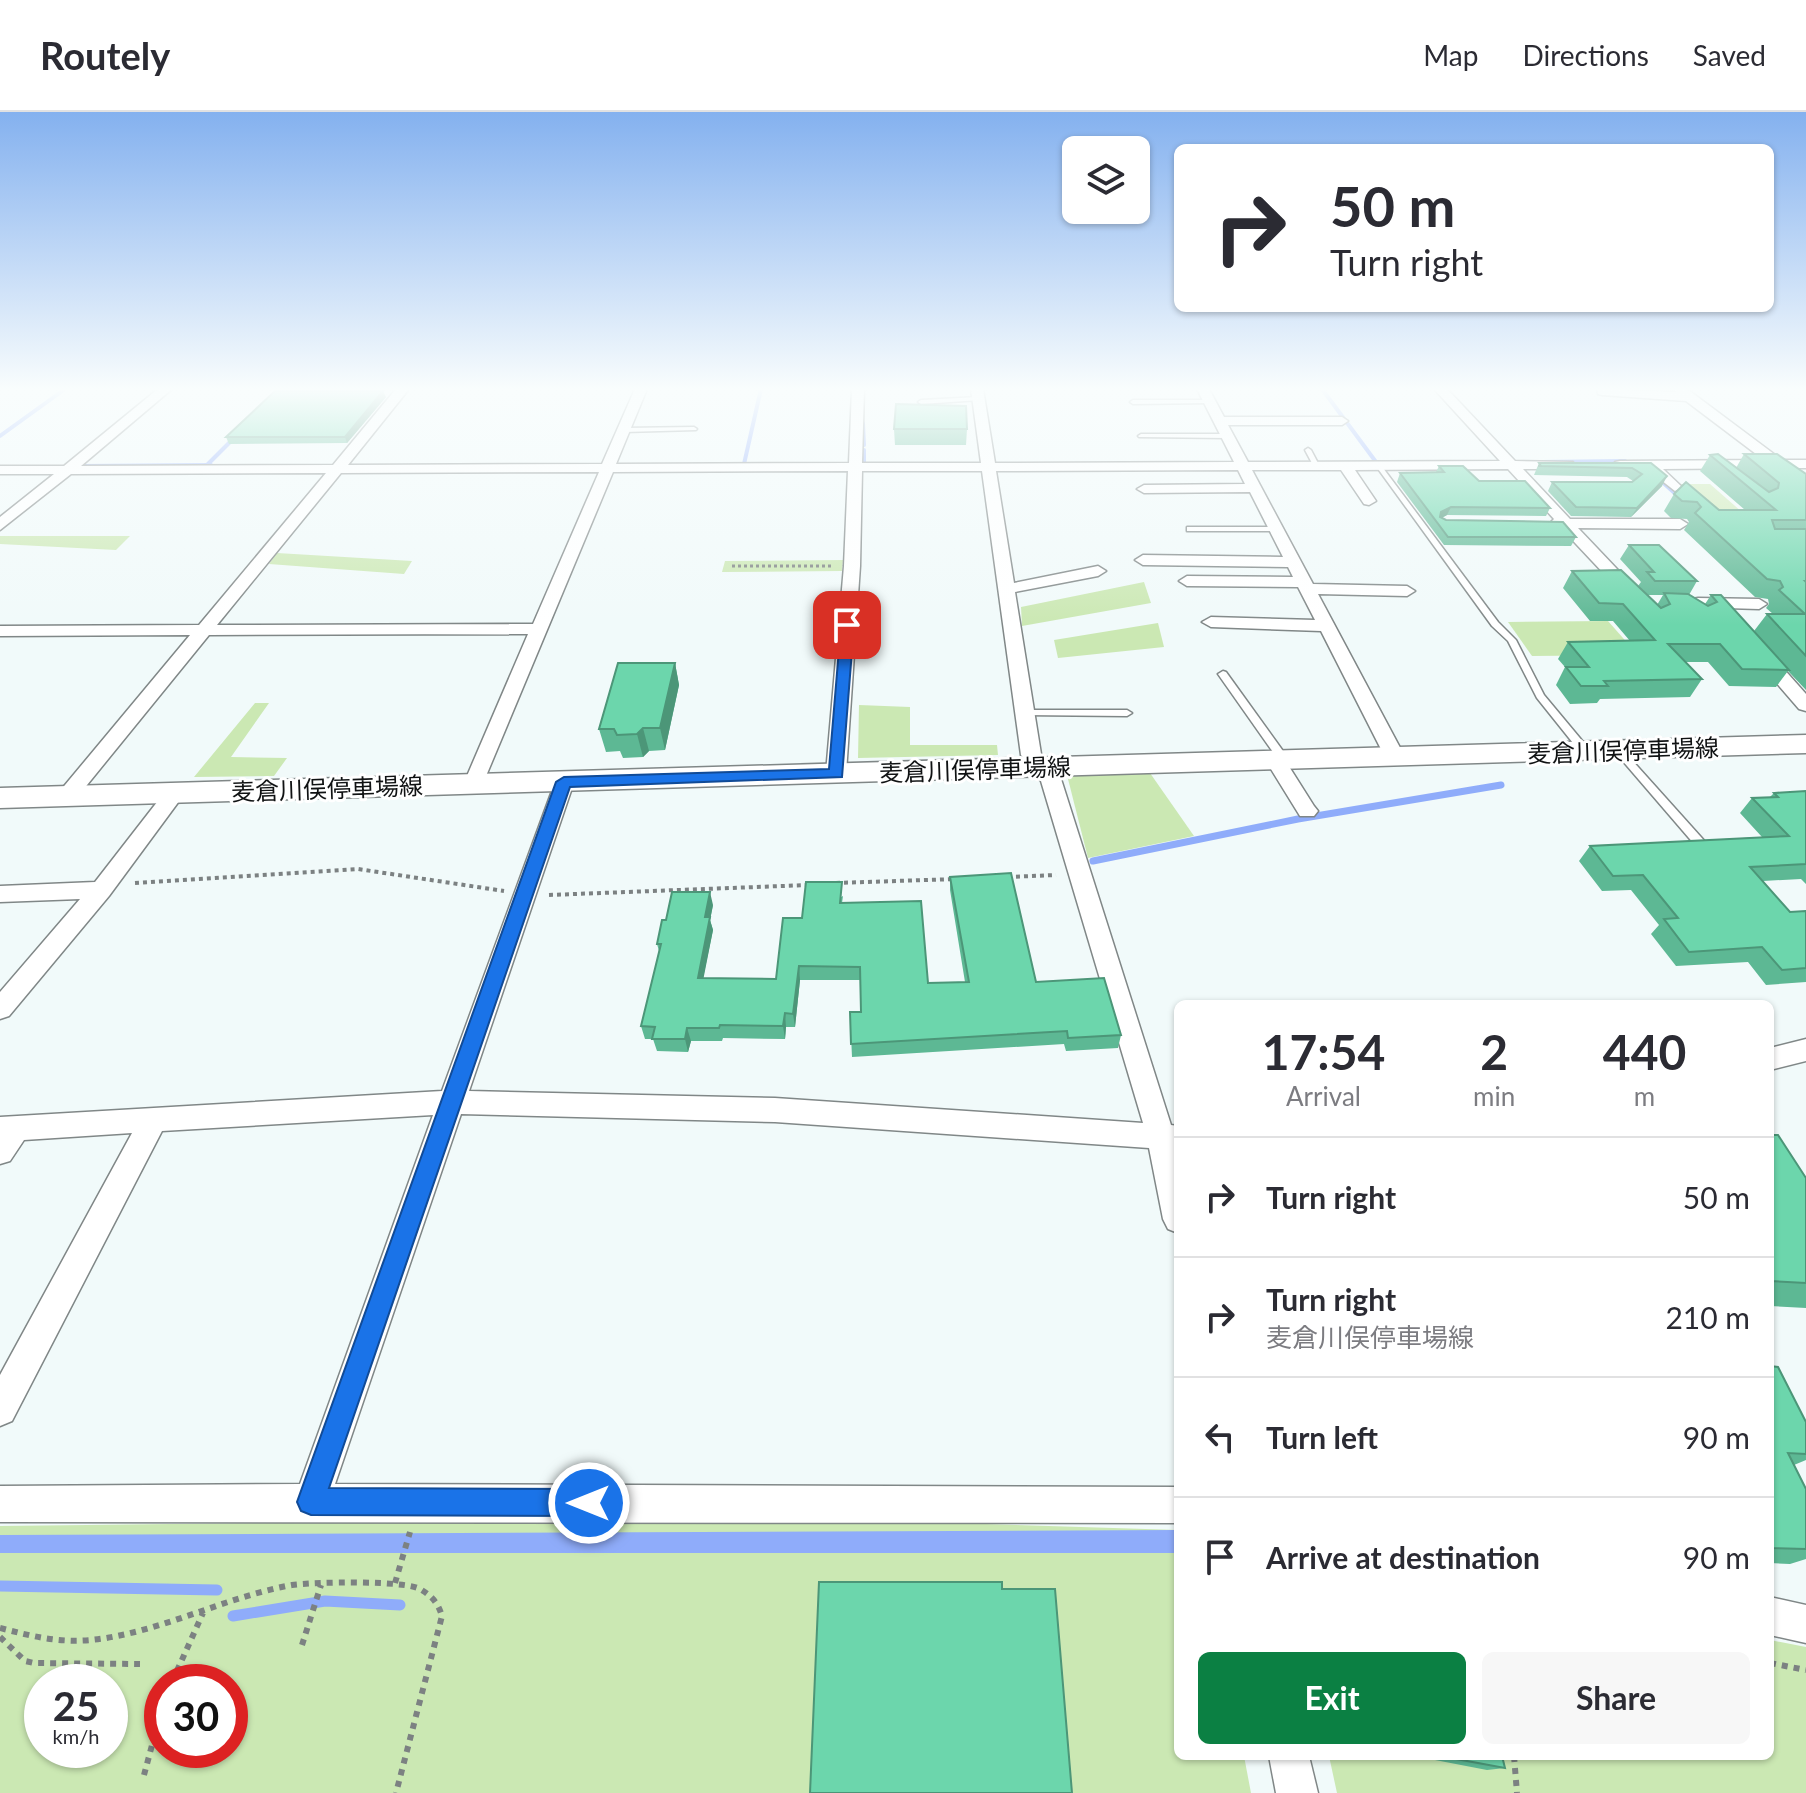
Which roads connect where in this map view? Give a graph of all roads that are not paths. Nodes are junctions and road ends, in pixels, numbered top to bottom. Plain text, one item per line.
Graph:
1 (745, 467) edge
2 (856, 467) edge
3 (988, 467) edge
4 (1243, 467) edge
5 (1347, 467) edge
6 (1380, 467) edge
7 (1512, 467) edge
8 (1654, 467) edge
9 (1716, 467) edge
10 (1783, 467) edge
11 (608, 468) junction
12 (67, 469) junction
13 (337, 469) junction
14 (0, 470) edge
15 (1529, 484) junction
16 (1557, 484) edge
17 (1736, 484) edge
18 (1806, 485) edge
19 (1675, 487) dead end
20 (1254, 488) junction
21 (1144, 489) dead end
22 (1369, 501) dead end
23 (1536, 523) edge
24 (1566, 524) junction
25 (1680, 524) dead end
26 (0, 525) edge
27 (1190, 529) dead end
28 (1276, 529) junction
29 (1143, 560) dead end
30 (1293, 562) junction
31 (1098, 571) dead end
32 (1187, 581) dead end
33 (1305, 585) junction
34 (1006, 589) junction
35 (1407, 591) dead end
36 (1640, 603) edge
37 (1676, 603) edge
38 (1716, 604) junction
39 (1759, 604) dead end
40 (1211, 622) dead end
41 (1326, 626) junction
42 (538, 629) junction
43 (0, 631) edge
44 (202, 631) junction
45 (1223, 674) dead end
46 (1806, 705) edge
47 (1025, 713) junction
48 (1127, 713) dead end
49 (1806, 744) edge
50 (1618, 750) junction
51 (1585, 751) junction
52 (1395, 757) junction
53 (1280, 760) junction
54 (1041, 767) junction
55 (836, 773) junction
56 (564, 782) junction
57 (474, 783) junction
58 (175, 793) junction
59 (67, 796) junction
60 (0, 798) edge
61 (1307, 811) dead end
62 (1705, 849) edge
63 (101, 890) junction
64 (0, 894) edge
65 (0, 1009) edge
66 (1806, 1050) edge
67 (1774, 1058) edge
68 (449, 1102) junction
69 (153, 1121) junction
70 (8, 1128) edge
71 (1169, 1138) edge
72 (0, 1152) edge
73 (1174, 1183) edge
74 (0, 1409) edge
75 (311, 1502) junction
76 (0, 1504) edge
77 (1174, 1505) edge
78 (1774, 1617) edge
79 (1806, 1624) edge
80 (1290, 1760) edge
81 (1297, 1793) edge

1 - 11 street
2 - 55 street
3 - 34 street
4 - 20 street
5 - 22 street
6 - 51 lane
7 - 15 street
8 - 19 street
9 - 17 street
10 - 18 street
11 - 13 street
11 - 42 street
12 - 13 street
12 - 14 street
12 - 26 street
13 - 44 street
15 - 16 street
15 - 24 street
20 - 21 street
20 - 28 street
23 - 24 street
24 - 25 street
24 - 36 street
27 - 28 lane
28 - 30 street
29 - 30 street
30 - 33 street
31 - 34 street
32 - 33 street
33 - 35 street
33 - 41 street
34 - 47 street
37 - 38 street
38 - 39 street
38 - 46 street
40 - 41 street
41 - 52 street
42 - 44 street
42 - 57 street
43 - 44 street
44 - 59 street
45 - 53 lane
47 - 48 lane
47 - 54 street
49 - 50 main road, 麦倉川俣停車場線
50 - 51 main road, 麦倉川俣停車場線
50 - 62 lane
51 - 52 main road, 麦倉川俣停車場線
52 - 53 main road, 麦倉川俣停車場線
53 - 54 main road, 麦倉川俣停車場線
53 - 61 street
54 - 55 main road, 麦倉川俣停車場線
54 - 71 street
55 - 56 main road, 麦倉川俣停車場線
56 - 57 main road, 麦倉川俣停車場線
56 - 68 street
57 - 58 main road, 麦倉川俣停車場線
58 - 59 main road, 麦倉川俣停車場線
58 - 63 street
59 - 60 main road, 麦倉川俣停車場線
63 - 64 street
63 - 65 street
66 - 67 street
68 - 69 street
68 - 71 street
68 - 75 street
69 - 70 street
69 - 74 street
70 - 72 street
71 - 73 street
75 - 76 street
75 - 77 street
78 - 79 street
80 - 81 street

